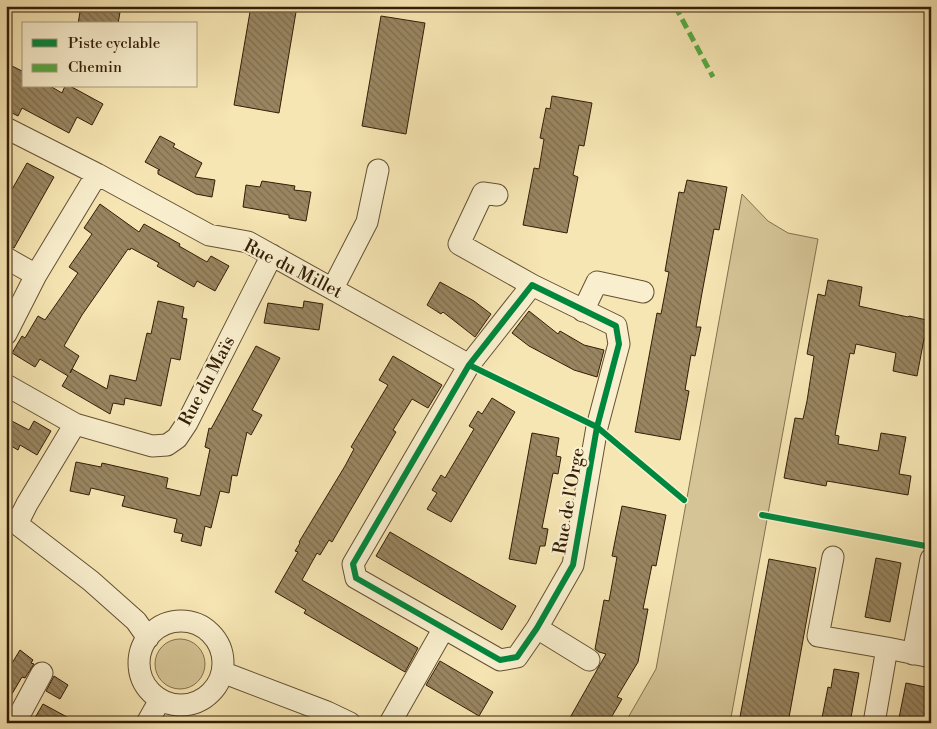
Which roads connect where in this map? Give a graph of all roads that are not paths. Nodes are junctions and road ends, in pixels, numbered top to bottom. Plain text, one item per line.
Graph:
1 (6, 128) edge
2 (378, 170) dead end
3 (97, 174) junction
4 (497, 195) dead end
5 (272, 255) junction
6 (6, 258) edge
7 (36, 275) junction
8 (532, 285) junction
9 (333, 288) junction
10 (644, 292) dead end
11 (583, 311) junction
12 (6, 334) edge
13 (470, 364) junction
14 (6, 385) edge
15 (75, 424) junction
16 (12, 521) edge
17 (833, 557) dead end
18 (931, 558) edge
19 (444, 628) junction
20 (537, 628) junction
21 (148, 638) junction
22 (887, 648) junction
23 (922, 655) edge
24 (589, 660) dead end
25 (222, 672) junction
26 (42, 674) dead end
27 (160, 700) junction
28 (15, 723) edge
29 (147, 723) edge
30 (350, 723) edge
31 (390, 723) edge
32 (874, 723) edge

1 - 3 street, Rue du Millet
2 - 9 street
3 - 5 street, Rue du Millet
3 - 7 street
4 - 8 street
5 - 9 street, Rue du Millet
5 - 15 street, Rue du Maïs
6 - 7 street
7 - 12 street
8 - 11 street, Rue de l'Orge
8 - 13 street, Rue de l'Orge
9 - 13 street, Rue du Millet
10 - 11 street
11 - 20 street, Rue de l'Orge
13 - 19 street, Rue de l'Orge
14 - 15 street, Rue du Maïs
15 - 16 street
16 - 21 street
17 - 22 street
18 - 23 street
19 - 20 street, Rue de l'Orge
19 - 31 street
20 - 24 street
21 - 25 street
21 - 27 street
22 - 23 street
22 - 32 street
25 - 27 street
25 - 30 street
26 - 28 street
27 - 29 street

